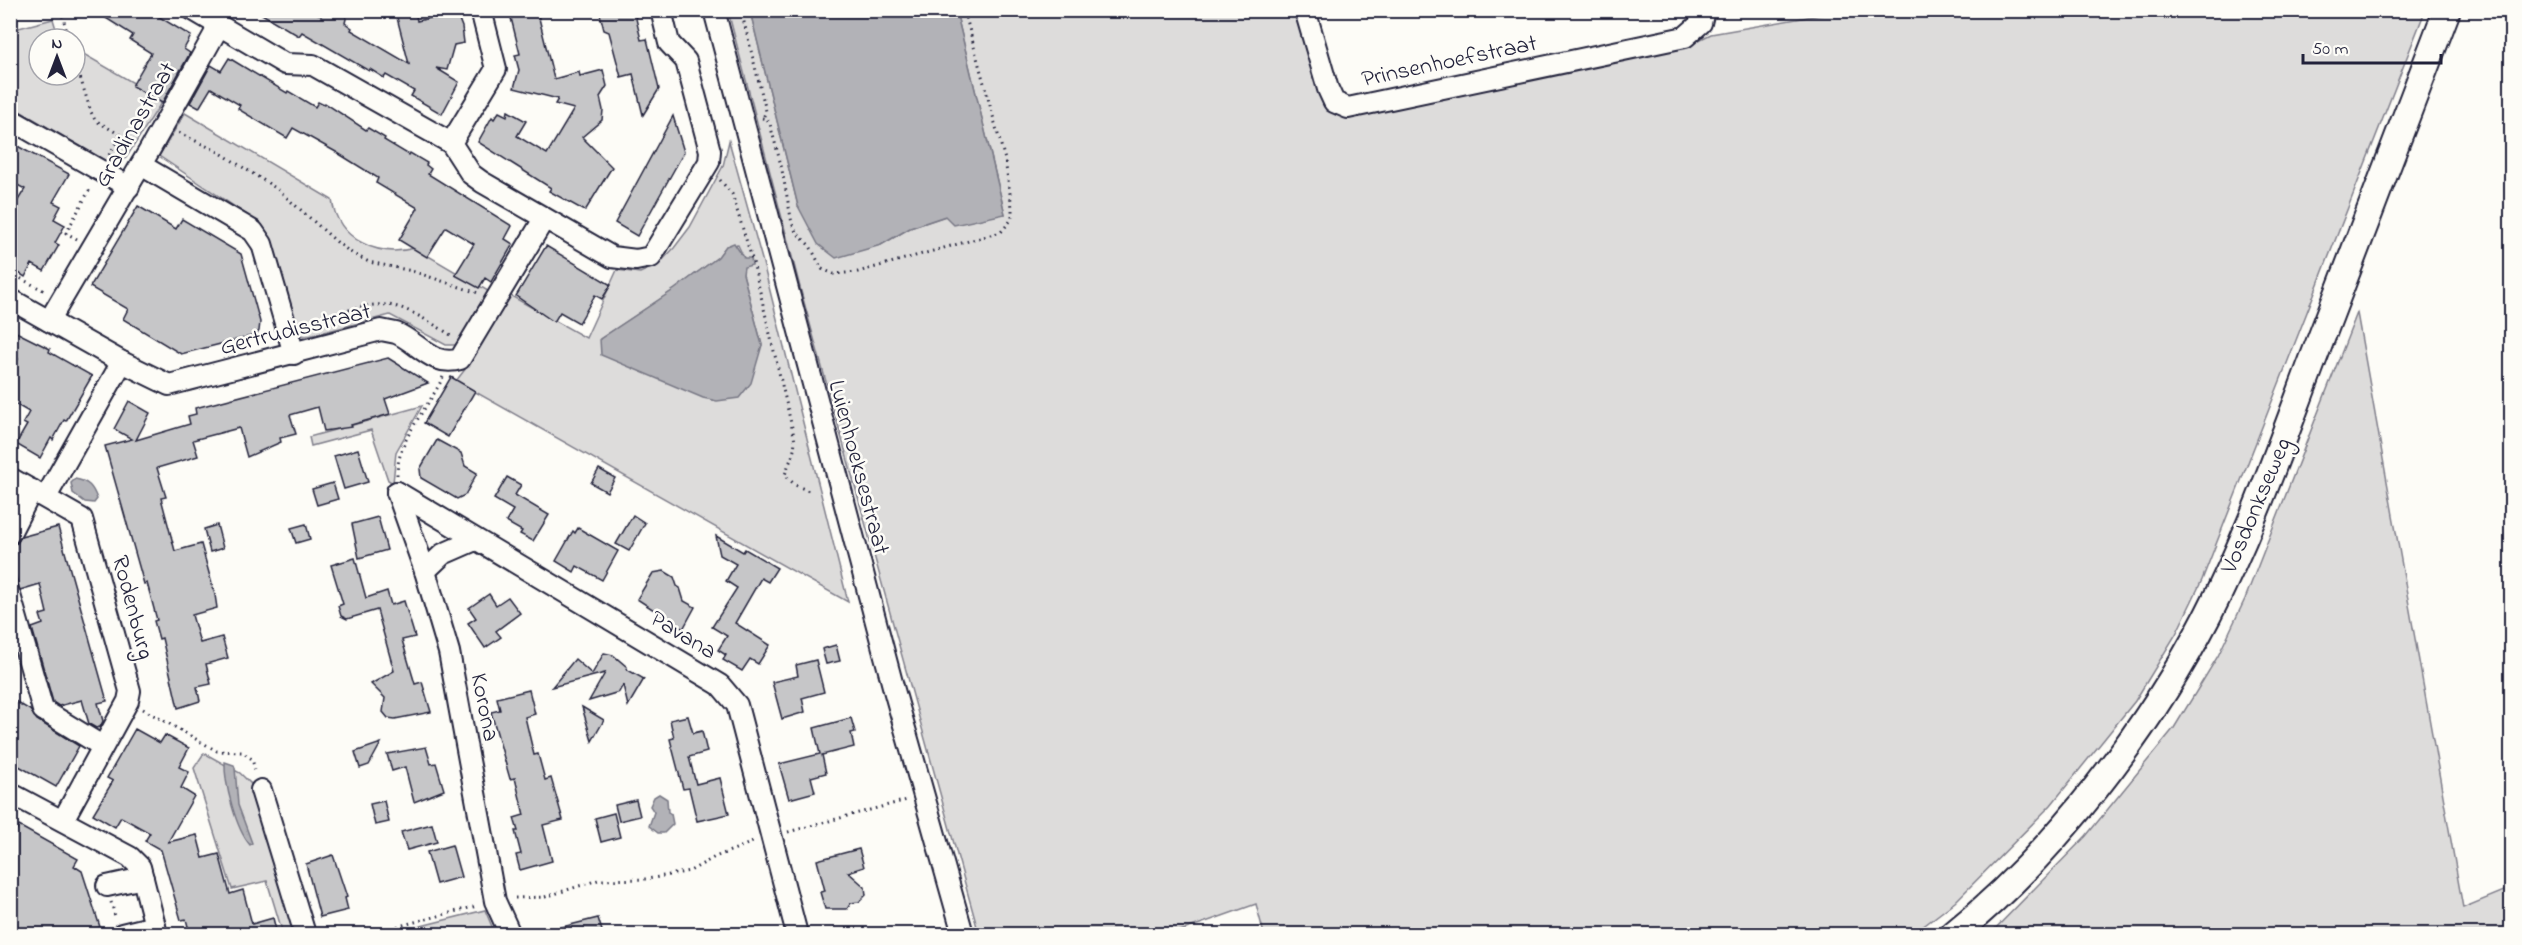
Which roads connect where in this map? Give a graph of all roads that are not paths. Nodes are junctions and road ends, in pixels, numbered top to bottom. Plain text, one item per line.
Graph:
1 (193, 10) edge
2 (481, 10) edge
3 (661, 10) edge
4 (714, 10) edge
5 (1305, 10) edge
6 (2447, 10) edge
7 (1703, 17) edge
8 (219, 26) junction
9 (10, 118) edge
10 (451, 143) junction
11 (145, 158) junction
12 (129, 187) junction
13 (544, 219) junction
14 (10, 299) edge
15 (49, 321) junction
16 (294, 354) junction
17 (122, 362) junction
18 (10, 478) edge
19 (397, 492) joint
20 (39, 494) junction
21 (10, 533) edge
22 (475, 540) junction
23 (425, 571) junction
24 (10, 595) edge
25 (102, 746) junction
26 (261, 790) road end
27 (10, 793) edge
28 (63, 820) junction
29 (142, 878) junction
30 (107, 886) dead end
31 (156, 930) edge
32 (122, 934) edge
33 (305, 934) edge
34 (510, 934) edge
35 (797, 934) edge
36 (963, 934) edge
37 (1954, 934) edge

1 - 8 street
2 - 10 street
3 - 13 street
4 - 36 street, Luienhoeksestraat
5 - 7 street, Prinsenhoefstraat
6 - 37 main road, Vosdonkseweg
8 - 10 street
8 - 11 street, Gradinastraat
9 - 12 street
10 - 13 street
11 - 12 street, Gradinastraat
11 - 16 street
12 - 15 street, Gradinastraat
13 - 16 street, Gertrudisstraat
14 - 15 street, Gertrudisstraat
15 - 17 street, Gertrudisstraat
16 - 17 street, Gertrudisstraat
17 - 20 street
18 - 20 street, Rodenburg
19 - 22 street, Pavana
19 - 23 street, Korona
20 - 21 street
20 - 25 street, Rodenburg
22 - 23 street
22 - 35 street, Pavana
23 - 34 street, Korona
24 - 25 street
25 - 28 street
26 - 33 street
27 - 28 street
28 - 29 street
29 - 30 street
29 - 31 street
31 - 32 street

